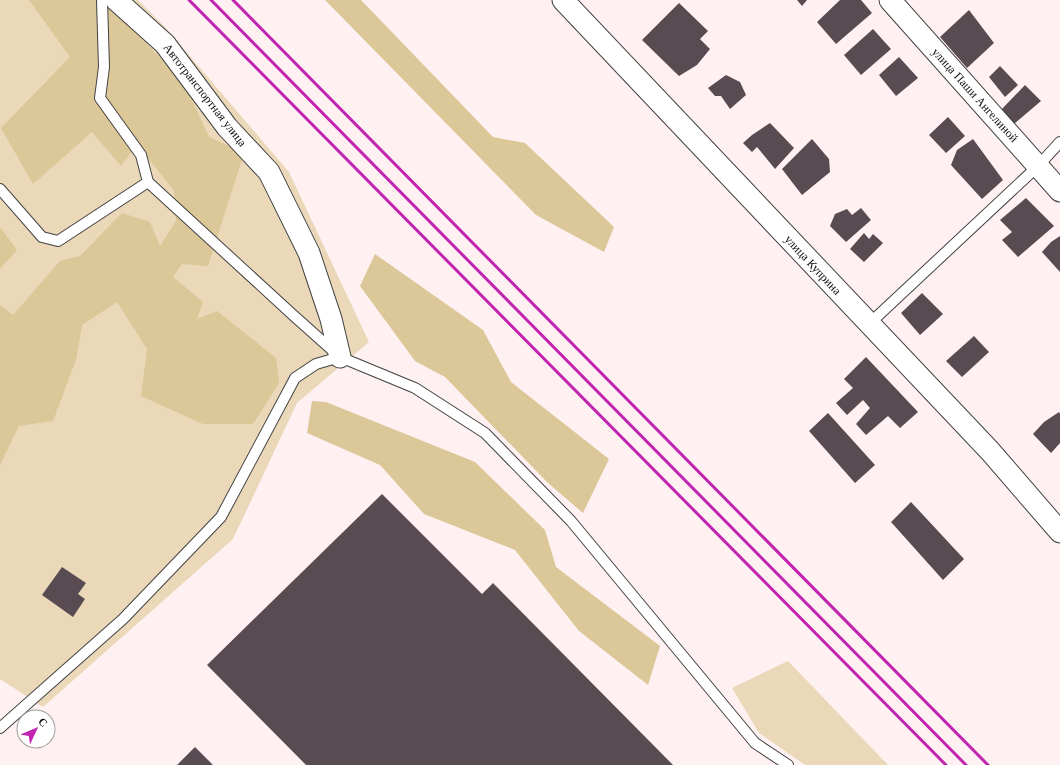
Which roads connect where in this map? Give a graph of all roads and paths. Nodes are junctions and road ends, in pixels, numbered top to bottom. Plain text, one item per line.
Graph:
1 (102, 0) edge
2 (116, 0) edge
3 (563, 0) edge
4 (890, 0) edge
5 (1060, 142) edge
6 (1038, 166) junction
7 (148, 182) junction
8 (0, 189) edge
9 (1060, 191) edge
10 (869, 324) junction
11 (340, 357) junction
12 (1060, 532) edge
13 (0, 728) edge
14 (788, 765) edge

1 - 7 lane
2 - 11 street, Автотранспортная улица
3 - 10 street, улица Куприна
4 - 6 street, улица Паши Ангелиной
5 - 6 lane
6 - 9 street, улица Паши Ангелиной
6 - 10 lane
7 - 8 lane
7 - 11 lane
10 - 12 street, улица Куприна
11 - 13 lane
11 - 14 lane

